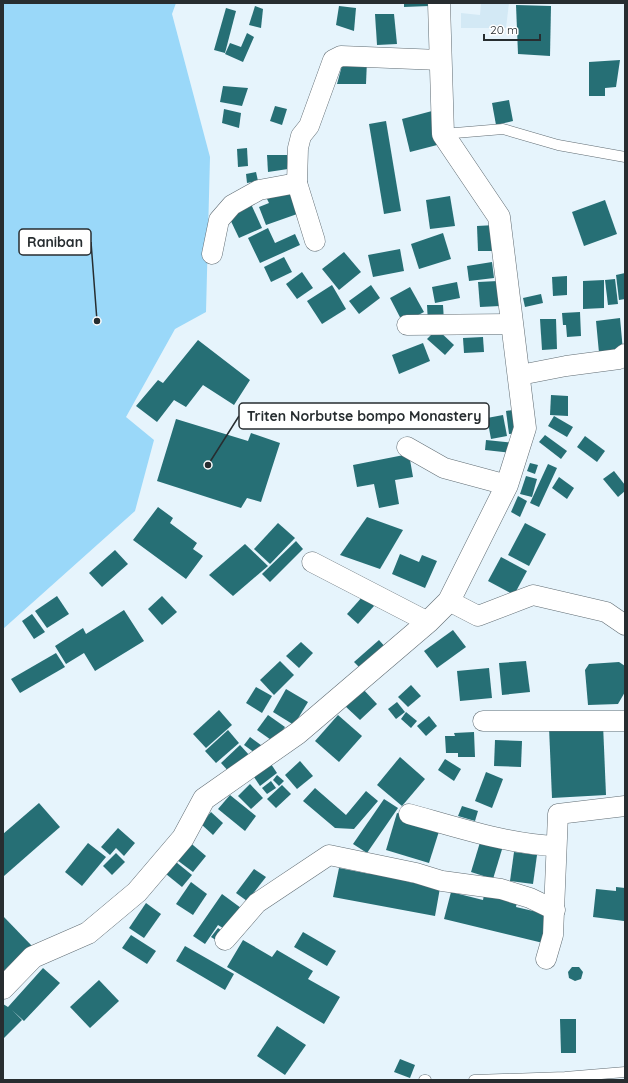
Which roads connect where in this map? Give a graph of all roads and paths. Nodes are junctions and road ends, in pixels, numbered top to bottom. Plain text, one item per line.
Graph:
1 (439, 3) edge
2 (440, 60) junction
3 (443, 134) junction
4 (625, 157) edge
5 (297, 183) junction
6 (315, 241) dead end
7 (212, 254) dead end
8 (512, 324) junction
9 (407, 325) dead end
10 (625, 354) edge
11 (520, 375) junction
12 (407, 447) dead end
13 (507, 485) junction
14 (312, 562) dead end
15 (449, 600) junction
16 (428, 622) junction
17 (625, 625) edge
18 (625, 721) edge
19 (483, 722) dead end
20 (625, 806) edge
21 (409, 814) dead end
22 (556, 846) junction
23 (555, 910) junction
24 (225, 940) dead end
25 (546, 959) dead end
26 (3, 988) edge
27 (625, 1072) edge
28 (474, 1080) edge

1 - 2 street
2 - 3 street
2 - 5 street
3 - 4 lane
3 - 8 street
5 - 6 street
5 - 7 street
8 - 9 street
8 - 11 street
10 - 11 street
11 - 13 street
12 - 13 street
13 - 15 street
14 - 16 street
15 - 16 street
15 - 17 street
16 - 26 street
18 - 19 street
20 - 22 street
21 - 22 street
22 - 23 street
23 - 24 street
23 - 25 street
27 - 28 lane

